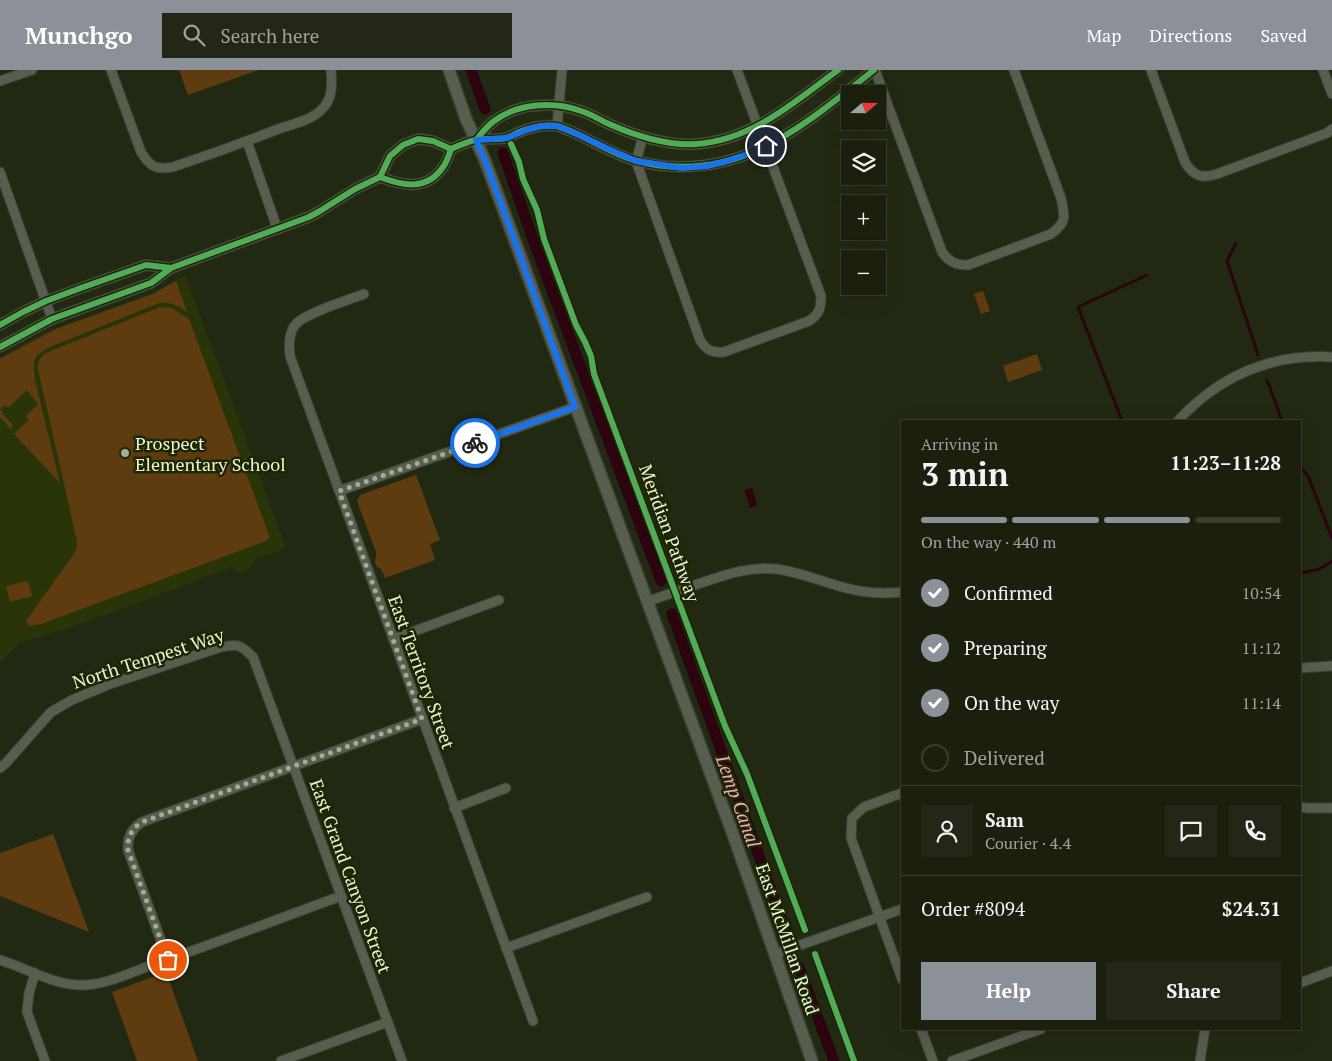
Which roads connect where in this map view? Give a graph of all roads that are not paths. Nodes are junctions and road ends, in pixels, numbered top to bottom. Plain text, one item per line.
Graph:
1 (32, 70) edge
2 (111, 70) edge
3 (331, 70) edge
4 (449, 70) edge
5 (562, 70) edge
6 (737, 70) edge
7 (838, 70) edge
8 (874, 70) edge
9 (1014, 70) edge
10 (1150, 70) edge
11 (1323, 70) edge
12 (0, 81) edge
13 (1332, 94) edge
14 (560, 106) junction
15 (557, 126) junction
16 (758, 126) junction
17 (1332, 129) edge
18 (643, 137) junction
19 (476, 140) junction
20 (247, 141) junction
21 (766, 146) junction
22 (451, 149) junction
23 (636, 161) junction
24 (0, 172) edge
25 (380, 177) junction
26 (277, 228) junction
27 (171, 268) junction
28 (364, 294) dead end
29 (46, 302) junction
30 (52, 319) junction
31 (0, 325) edge
32 (0, 347) edge
33 (1332, 357) edge
34 (575, 407) junction
35 (1179, 420) edge
36 (339, 491) junction
37 (901, 592) edge
38 (499, 600) dead end
39 (647, 602) junction
40 (393, 639) junction
41 (244, 648) joint
42 (1332, 666) edge
43 (1301, 668) edge
44 (422, 719) junction
45 (293, 766) junction
46 (0, 768) edge
47 (506, 788) dead end
48 (901, 793) edge
49 (1301, 807) edge
50 (454, 808) junction
51 (1332, 808) edge
52 (341, 896) junction
53 (646, 897) dead end
54 (901, 909) edge
55 (880, 917) junction
56 (506, 948) junction
57 (775, 954) junction
58 (0, 960) edge
59 (168, 960) junction
60 (1332, 971) edge
61 (36, 973) junction
62 (901, 976) edge
63 (1301, 982) edge
64 (533, 1021) dead end
65 (388, 1022) junction
66 (921, 1030) edge
67 (1039, 1030) edge
68 (1205, 1030) edge
69 (45, 1061) edge
70 (281, 1061) edge
71 (402, 1061) edge
72 (812, 1061) edge
73 (933, 1061) edge
74 (952, 1061) edge
75 (1200, 1061) edge

1 - 12 street
2 - 20 street
3 - 20 street
4 - 19 main road, East McMillan Road
5 - 14 street
6 - 16 street
7 - 16 street
8 - 9 street
8 - 21 street
10 - 17 street
11 - 13 street
14 - 15 street
14 - 18 street
14 - 19 street
15 - 19 street
15 - 23 street
16 - 18 street
16 - 21 street
18 - 23 street
19 - 22 street
19 - 34 main road, East McMillan Road
20 - 26 street
21 - 23 street
21 - 23 street
22 - 25 street
22 - 25 street
24 - 29 street
25 - 26 street
26 - 27 street
27 - 29 street
27 - 30 street
28 - 36 street, East Territory Street
29 - 30 street
29 - 31 street
30 - 32 street
33 - 35 street
34 - 36 street
34 - 39 main road, East McMillan Road
36 - 40 street, East Territory Street
37 - 39 street
38 - 40 street
39 - 57 main road, East McMillan Road
40 - 44 street, East Territory Street
41 - 45 street, East Grand Canyon Street
41 - 46 street, North Tempest Way
42 - 43 street
44 - 45 street
44 - 50 street, East Territory Street
45 - 52 street, East Grand Canyon Street
45 - 59 street
47 - 50 street
48 - 55 street
49 - 51 street
50 - 56 street, East Territory Street
52 - 59 street
52 - 65 street, East Grand Canyon Street
53 - 56 street
54 - 55 street
55 - 57 street
55 - 62 street
56 - 64 street, East Territory Street
57 - 72 main road, East McMillan Road
58 - 61 street
59 - 61 street
60 - 63 street
61 - 69 street
65 - 70 street
65 - 71 street, East Grand Canyon Street
66 - 73 street
67 - 74 street
68 - 75 street

